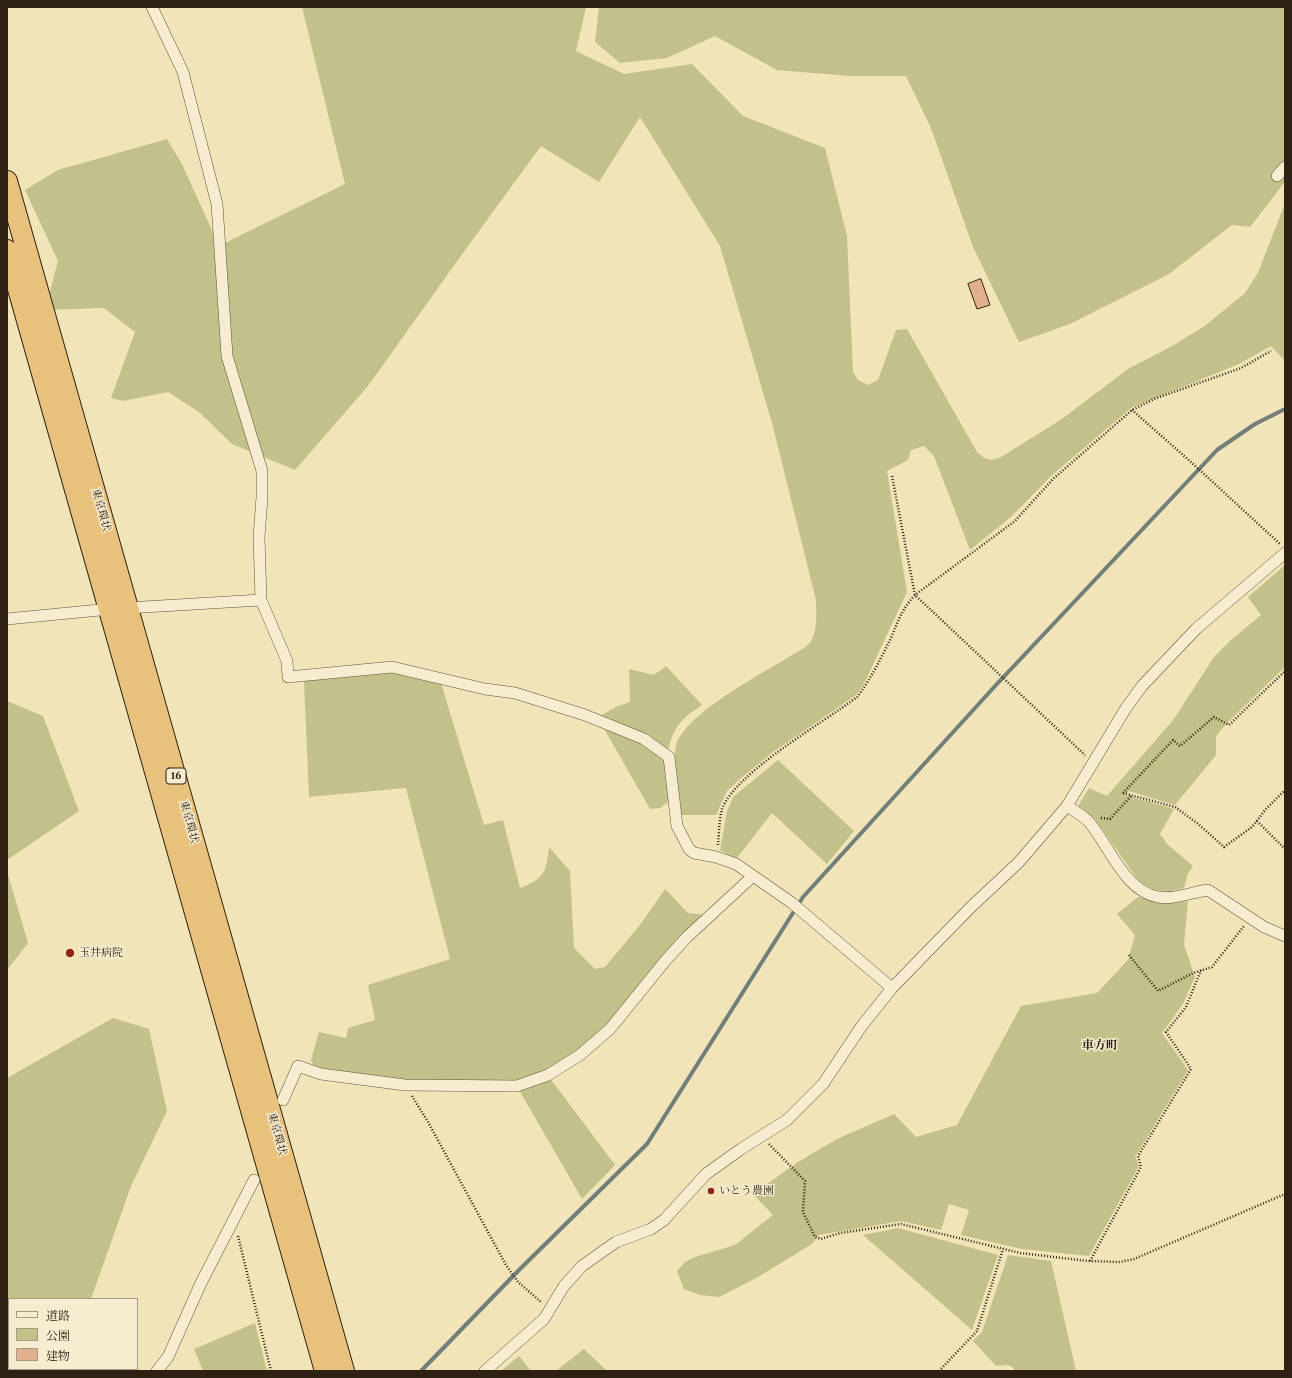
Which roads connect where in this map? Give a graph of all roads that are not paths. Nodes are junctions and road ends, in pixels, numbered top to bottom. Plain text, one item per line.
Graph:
1 (152, 7) edge
2 (1285, 167) edge
3 (1277, 176) dead end
4 (7, 181) edge
5 (7, 250) edge
6 (1285, 553) edge
7 (261, 600) junction
8 (120, 609) junction
9 (7, 619) edge
10 (1067, 806) junction
11 (753, 876) junction
12 (1285, 936) edge
13 (892, 988) junction
14 (283, 1100) dead end
15 (254, 1180) dead end
16 (157, 1371) edge
17 (326, 1371) edge
18 (344, 1371) edge
19 (485, 1371) edge

1 - 7 street
2 - 3 street
4 - 8 highway, 東京環状 / 16
5 - 8 highway, 東京環状 / 16
6 - 10 street
7 - 8 street
7 - 11 street
8 - 9 street
8 - 17 highway, 東京環状 / 16
8 - 18 highway, 東京環状 / 16
10 - 12 street
10 - 13 street
11 - 13 street
11 - 14 street
13 - 19 street
15 - 16 street

